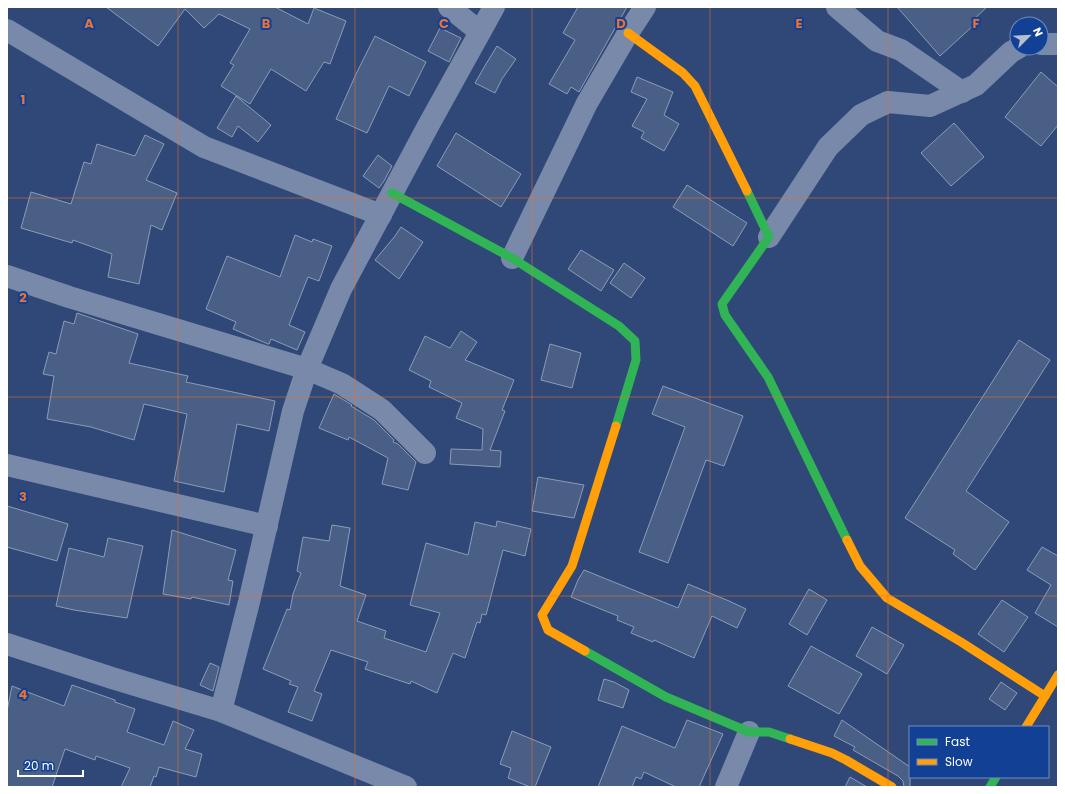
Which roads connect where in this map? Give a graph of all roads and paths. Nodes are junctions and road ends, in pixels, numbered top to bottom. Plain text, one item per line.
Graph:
1 (449, 7) edge
2 (494, 7) edge
3 (645, 7) edge
4 (836, 7) edge
5 (7, 30) edge
6 (480, 32) junction
7 (628, 33) junction
8 (1009, 54) edge
9 (962, 92) junction
10 (392, 193) junction
11 (381, 215) junction
12 (769, 237) junction
13 (512, 258) junction
14 (7, 276) edge
15 (307, 369) junction
16 (425, 452) dead end
17 (7, 465) edge
18 (267, 526) junction
19 (7, 644) edge
20 (1058, 675) edge
21 (1045, 696) junction
22 (221, 711) junction
23 (1027, 726) edge
24 (749, 732) junction
25 (995, 778) edge
26 (406, 787) edge
27 (726, 787) edge
28 (892, 787) edge
29 (990, 787) edge

1 - 6 street
2 - 6 street
3 - 7 street
4 - 9 street
5 - 11 street
6 - 10 street
7 - 12 street
7 - 13 street
8 - 9 street
9 - 12 street
10 - 11 street
10 - 13 street
11 - 15 street
12 - 21 street
13 - 24 street
14 - 15 street
15 - 16 street
15 - 18 street
17 - 18 street
18 - 22 street
19 - 22 street
20 - 21 street
21 - 23 street
22 - 26 street
24 - 27 street
24 - 28 street
25 - 29 street

